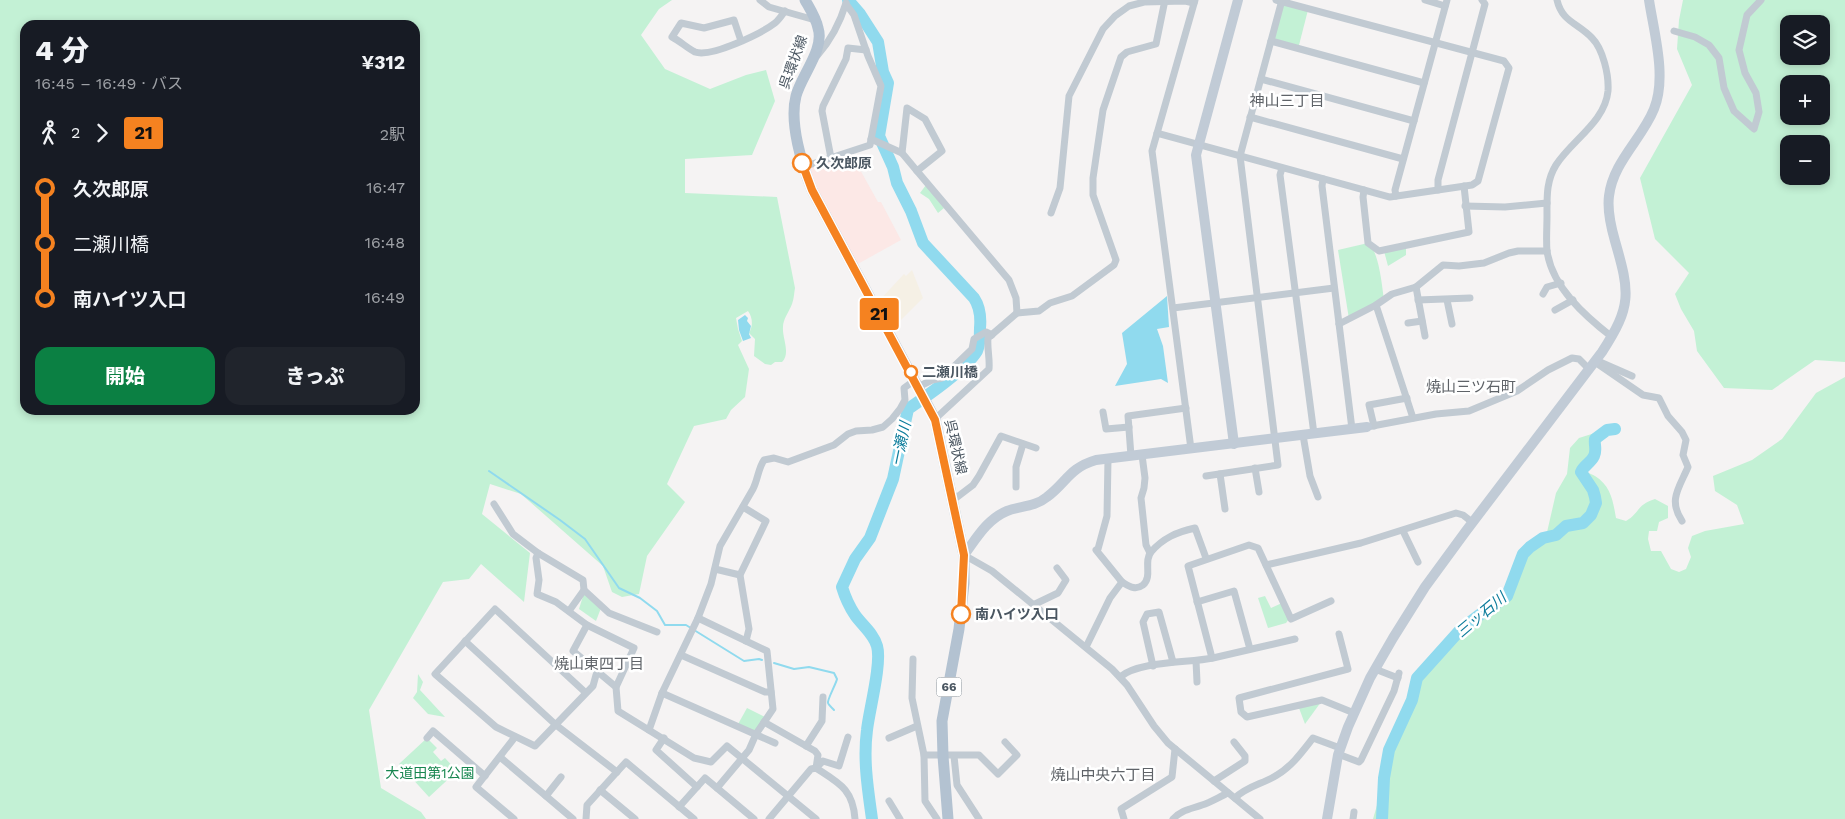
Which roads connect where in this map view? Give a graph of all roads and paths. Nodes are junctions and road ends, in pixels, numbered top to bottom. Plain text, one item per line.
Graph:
1 (760, 0) edge
2 (805, 0) edge
3 (1238, 0) edge
4 (1280, 0) edge
5 (1425, 0) edge
6 (1482, 0) edge
7 (1557, 0) edge
8 (1649, 0) edge
9 (1761, 0) edge
10 (1165, 1) edge
11 (847, 2) edge
12 (1194, 2) edge
13 (1446, 3) edge
14 (785, 11) junction
15 (815, 20) junction
16 (1674, 31) dead end
17 (741, 41) junction
18 (1271, 41) junction
19 (1435, 43) junction
20 (866, 50) junction
21 (1472, 53) junction
22 (810, 66) junction
23 (1261, 79) junction
24 (1424, 83) junction
25 (1250, 117) junction
26 (1414, 121) junction
27 (1158, 134) junction
28 (871, 139) junction
29 (1198, 145) junction
30 (902, 153) junction
31 (1240, 156) junction
32 (831, 158) junction
33 (1404, 159) junction
34 (803, 167) junction
35 (1282, 168) junction
36 (916, 171) junction
37 (1323, 179) junction
38 (1464, 186) junction
39 (1364, 190) junction
40 (1438, 190) junction
41 (1396, 196) junction
42 (1547, 203) junction
43 (1465, 206) junction
44 (1050, 213) dead end
45 (1547, 251) junction
46 (1561, 284) junction
47 (1416, 287) junction
48 (1334, 288) junction
49 (1296, 293) junction
50 (1543, 294) dead end
51 (1258, 297) junction
52 (1470, 298) dead end
53 (1418, 300) junction
54 (1447, 300) junction
55 (1573, 300) junction
56 (1215, 303) junction
57 (1376, 305) junction
58 (1173, 308) junction
59 (1555, 310) dead end
60 (1017, 314) junction
61 (1422, 321) junction
62 (1408, 323) dead end
63 (1339, 324) junction
64 (1452, 324) dead end
65 (992, 335) junction
66 (1425, 336) dead end
67 (1612, 337) junction
68 (1593, 364) junction
69 (1632, 376) dead end
70 (918, 386) junction
71 (1407, 398) junction
72 (1186, 408) junction
73 (1103, 412) dead end
74 (1413, 418) junction
75 (935, 420) junction
76 (1129, 427) junction
77 (1370, 427) junction
78 (1352, 429) junction
79 (1309, 435) junction
80 (1275, 439) junction
81 (1023, 444) junction
82 (1234, 444) junction
83 (1036, 448) dead end
84 (1191, 449) junction
85 (1136, 455) junction
86 (1108, 459) junction
87 (1255, 468) junction
88 (1220, 474) junction
89 (1206, 476) dead end
90 (1016, 487) dead end
91 (1259, 492) dead end
92 (1318, 497) dead end
93 (952, 501) junction
94 (494, 504) dead end
95 (743, 507) junction
96 (1225, 509) dead end
97 (1682, 521) dead end
98 (1472, 522) junction
99 (1403, 531) junction
100 (538, 553) junction
101 (1150, 553) junction
102 (964, 555) junction
103 (1206, 558) junction
104 (1418, 562) dead end
105 (1266, 565) junction
106 (1057, 568) dead end
107 (715, 569) junction
108 (740, 575) junction
109 (1122, 582) junction
110 (584, 590) junction
111 (1331, 601) dead end
112 (1197, 602) junction
113 (1033, 605) junction
114 (569, 611) junction
115 (587, 624) junction
116 (696, 624) junction
117 (658, 632) dead end
118 (1339, 634) dead end
119 (1295, 638) dead end
120 (465, 640) junction
121 (746, 641) junction
122 (1086, 647) junction
123 (1250, 649) junction
124 (680, 655) junction
125 (1212, 658) junction
126 (913, 659) dead end
127 (1196, 661) junction
128 (1174, 662) junction
129 (1153, 666) junction
130 (1375, 669) junction
131 (598, 673) junction
132 (1120, 678) junction
133 (1197, 682) dead end
134 (616, 687) junction
135 (662, 692) junction
136 (771, 692) junction
137 (586, 693) junction
138 (823, 697) dead end
139 (1354, 713) junction
140 (764, 722) junction
141 (556, 725) junction
142 (917, 726) junction
143 (649, 730) junction
144 (756, 734) junction
145 (515, 737) junction
146 (427, 738) dead end
147 (664, 738) junction
148 (848, 738) dead end
149 (889, 738) dead end
150 (1005, 742) dead end
151 (1234, 742) dead end
152 (775, 743) dead end
153 (806, 746) junction
154 (1175, 749) junction
155 (1339, 751) junction
156 (924, 755) junction
157 (949, 756) junction
158 (500, 758) junction
159 (742, 758) junction
160 (816, 768) junction
161 (617, 772) junction
162 (485, 776) junction
163 (561, 777) dead end
164 (1214, 781) junction
165 (697, 787) junction
166 (717, 788) junction
167 (600, 790) junction
168 (1228, 793) junction
169 (546, 796) junction
170 (789, 796) junction
171 (1235, 798) junction
172 (888, 801) dead end
173 (679, 807) junction
174 (505, 816) edge
175 (514, 819) edge
176 (573, 819) edge
177 (586, 819) edge
178 (635, 819) edge
179 (694, 819) edge
180 (754, 819) edge
181 (769, 819) edge
182 (816, 819) edge
183 (855, 819) edge
184 (900, 819) edge
185 (937, 819) edge
186 (948, 819) edge
187 (979, 819) edge
188 (1124, 819) edge
189 (1173, 819) edge
190 (1260, 819) edge
191 (1328, 819) edge

1 - 14 street
2 - 15 main road, 呉環状線 / 66
3 - 29 street
4 - 18 street
4 - 19 street
5 - 13 street
6 - 21 street
7 - 42 street
8 - 67 street
9 - 16 street
10 - 12 street
10 - 44 street
10 - 60 street
11 - 20 street
11 - 22 street
12 - 27 street
13 - 19 street
14 - 15 street
14 - 17 street
15 - 22 main road, 呉環状線 / 66
17 - 17 street
18 - 23 street
18 - 24 street
19 - 21 street
19 - 24 street
20 - 28 street
20 - 32 street
21 - 38 street
21 - 40 street
22 - 34 main road, 呉環状線 / 66
23 - 25 street
23 - 26 street
24 - 26 street
25 - 31 street
25 - 33 street
26 - 33 street
27 - 29 street
27 - 58 street
28 - 30 street
28 - 32 street
29 - 31 street
29 - 56 street
30 - 36 street
30 - 36 street
31 - 35 street
31 - 51 street
32 - 34 street
33 - 41 street
34 - 70 main road, 呉環状線 / 66
35 - 37 street
35 - 49 street
36 - 60 street
37 - 39 street
37 - 48 street
38 - 40 street
38 - 43 street
39 - 41 street
39 - 43 street
40 - 41 street
42 - 43 street
42 - 45 street
45 - 46 street
45 - 47 street
46 - 50 street
46 - 55 street
47 - 53 street
47 - 57 street
48 - 49 street
48 - 63 street
49 - 51 street
49 - 79 street
51 - 56 street
51 - 80 street
52 - 54 street
53 - 54 street
53 - 61 street
54 - 64 street
55 - 59 street
55 - 67 street
56 - 58 street
56 - 82 street
57 - 63 street
57 - 71 street
58 - 72 street
60 - 65 street
61 - 62 street
61 - 66 street
63 - 78 street
65 - 70 street
65 - 75 street
67 - 68 street
68 - 69 street
68 - 74 street
68 - 97 street
68 - 98 street
70 - 75 main road, 呉環状線 / 66
70 - 95 street
71 - 74 street
71 - 77 street
72 - 76 street
72 - 84 street
73 - 76 street
74 - 77 street
75 - 93 main road, 呉環状線 / 66
76 - 85 street
77 - 78 street
78 - 79 street
79 - 80 street
79 - 92 street
80 - 82 street
80 - 87 street
81 - 83 street
81 - 90 street
81 - 93 street
82 - 84 street
84 - 85 street
85 - 86 street
85 - 101 street
86 - 102 street
86 - 109 street
87 - 88 street
87 - 91 street
88 - 89 street
88 - 96 street
93 - 102 main road, 呉環状線 / 66
94 - 100 street
95 - 107 street
95 - 108 street
98 - 99 street
98 - 130 street
99 - 104 street
99 - 105 street
100 - 110 street
100 - 114 street
101 - 103 street
101 - 109 street
102 - 113 street
102 - 157 main road, 呉環状線 / 66
103 - 105 street
103 - 112 street
105 - 111 street
106 - 113 street
107 - 108 street
107 - 116 street
108 - 121 street
109 - 122 street
110 - 114 street
110 - 117 street
112 - 123 street
112 - 125 street
113 - 122 street
114 - 115 street
115 - 131 street
115 - 134 street
116 - 121 street
116 - 124 street
118 - 139 street
119 - 123 street
120 - 137 street
120 - 141 street
120 - 145 street
121 - 136 street
122 - 132 street
123 - 125 street
124 - 135 street
124 - 136 street
125 - 127 street
126 - 142 street
127 - 128 street
127 - 133 street
128 - 129 street
128 - 129 street
129 - 132 street
130 - 139 street
130 - 155 street
131 - 134 street
131 - 137 street
132 - 154 street
134 - 143 street
135 - 143 street
135 - 144 street
136 - 140 street
137 - 141 street
138 - 153 street
139 - 155 street
140 - 144 street
140 - 153 street
141 - 145 street
141 - 161 street
142 - 149 street
142 - 156 street
143 - 147 street
144 - 152 street
144 - 159 street
145 - 158 street
146 - 162 street
147 - 159 street
147 - 165 street
148 - 160 street
150 - 157 street
151 - 164 street
153 - 160 street
154 - 164 street
154 - 188 street
155 - 171 street
155 - 191 street
156 - 157 street
156 - 185 street
157 - 186 main road, 呉環状線 / 66
157 - 187 street
158 - 162 street
158 - 169 street
159 - 166 street
159 - 170 street
160 - 170 street
160 - 183 street
161 - 167 street
161 - 173 street
162 - 174 street
163 - 169 street
164 - 168 street
165 - 166 street
165 - 173 street
166 - 180 street
167 - 177 street
167 - 178 street
168 - 171 street
168 - 189 street
169 - 176 street
170 - 181 street
170 - 182 street
171 - 190 street
172 - 184 street
173 - 179 street
174 - 175 street

